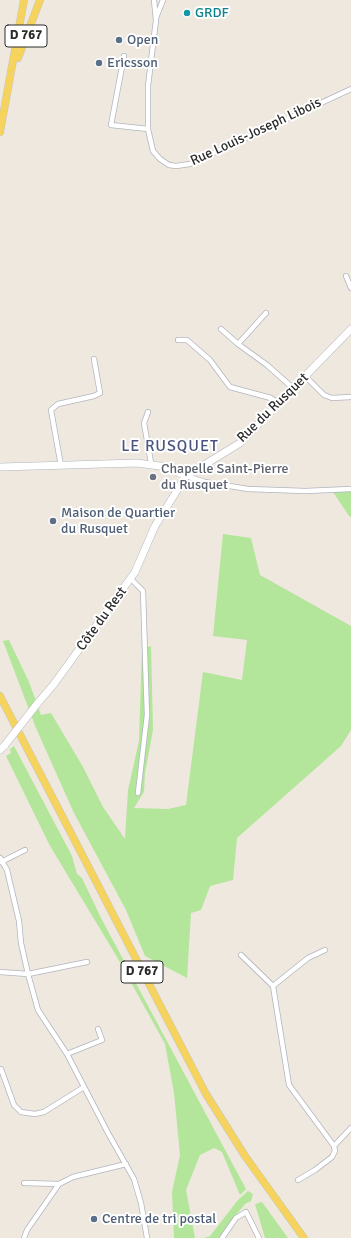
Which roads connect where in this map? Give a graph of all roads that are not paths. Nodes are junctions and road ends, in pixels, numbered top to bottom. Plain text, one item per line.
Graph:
1 (24, 0) edge
2 (40, 0) edge
3 (154, 0) edge
4 (163, 0) edge
5 (156, 20) junction
6 (124, 56) dead end
7 (12, 73) junction
8 (351, 89) edge
9 (148, 129) junction
10 (0, 132) edge
11 (346, 276) dead end
12 (351, 288) edge
13 (266, 313) dead end
14 (221, 329) dead end
15 (351, 329) edge
16 (178, 340) dead end
17 (238, 344) junction
18 (94, 359) dead end
19 (306, 377) junction
20 (294, 389) junction
21 (351, 397) edge
22 (280, 404) junction
23 (148, 412) dead end
24 (0, 462) edge
25 (151, 463) junction
26 (12, 466) junction
27 (60, 466) junction
28 (0, 467) edge
29 (186, 476) junction
30 (351, 489) edge
31 (131, 579) junction
32 (0, 696) edge
33 (2, 748) edge
34 (138, 793) dead end
35 (24, 850) dead end
36 (1, 861) edge
37 (325, 950) dead end
38 (241, 955) dead end
39 (87, 962) dead end
40 (0, 972) edge
41 (28, 974) junction
42 (273, 986) junction
43 (98, 1029) dead end
44 (67, 1054) junction
45 (1, 1069) dead end
46 (84, 1087) junction
47 (351, 1128) edge
48 (334, 1146) junction
49 (126, 1164) junction
50 (298, 1180) dead end
51 (24, 1183) dead end
52 (59, 1184) junction
53 (24, 1238) edge
54 (147, 1238) edge
55 (222, 1238) edge
56 (259, 1238) edge
57 (304, 1238) edge

1 - 7 main road, D 767
2 - 7 main road, D 767
3 - 5 street, Rue Louis-Joseph Libois
4 - 5 street, Rue Louis-Joseph Libois
5 - 9 street, Rue Louis-Joseph Libois
6 - 9 street
7 - 10 main road, D 767
8 - 9 street, Rue Louis-Joseph Libois
11 - 12 street
13 - 17 street
14 - 17 street
15 - 19 street, Rue du Rusquet
16 - 22 street
17 - 20 street
18 - 27 street
19 - 20 street, Rue du Rusquet
19 - 21 street
20 - 22 street, Rue du Rusquet
22 - 29 street, Rue du Rusquet
23 - 25 street
24 - 26 street
25 - 27 street
25 - 29 street
26 - 27 street
26 - 28 street
29 - 30 street
29 - 31 street, Côte du Rest
31 - 33 street, Côte du Rest, bridge
31 - 34 street
32 - 57 main road, D 767
35 - 36 street
36 - 41 street
37 - 42 street
38 - 42 street
39 - 41 street
40 - 41 street
41 - 44 street
42 - 48 street
43 - 44 street
44 - 46 street
45 - 46 street
46 - 49 street
47 - 48 street
48 - 50 street
49 - 52 street
49 - 54 street
51 - 52 street
52 - 53 street
55 - 56 street

